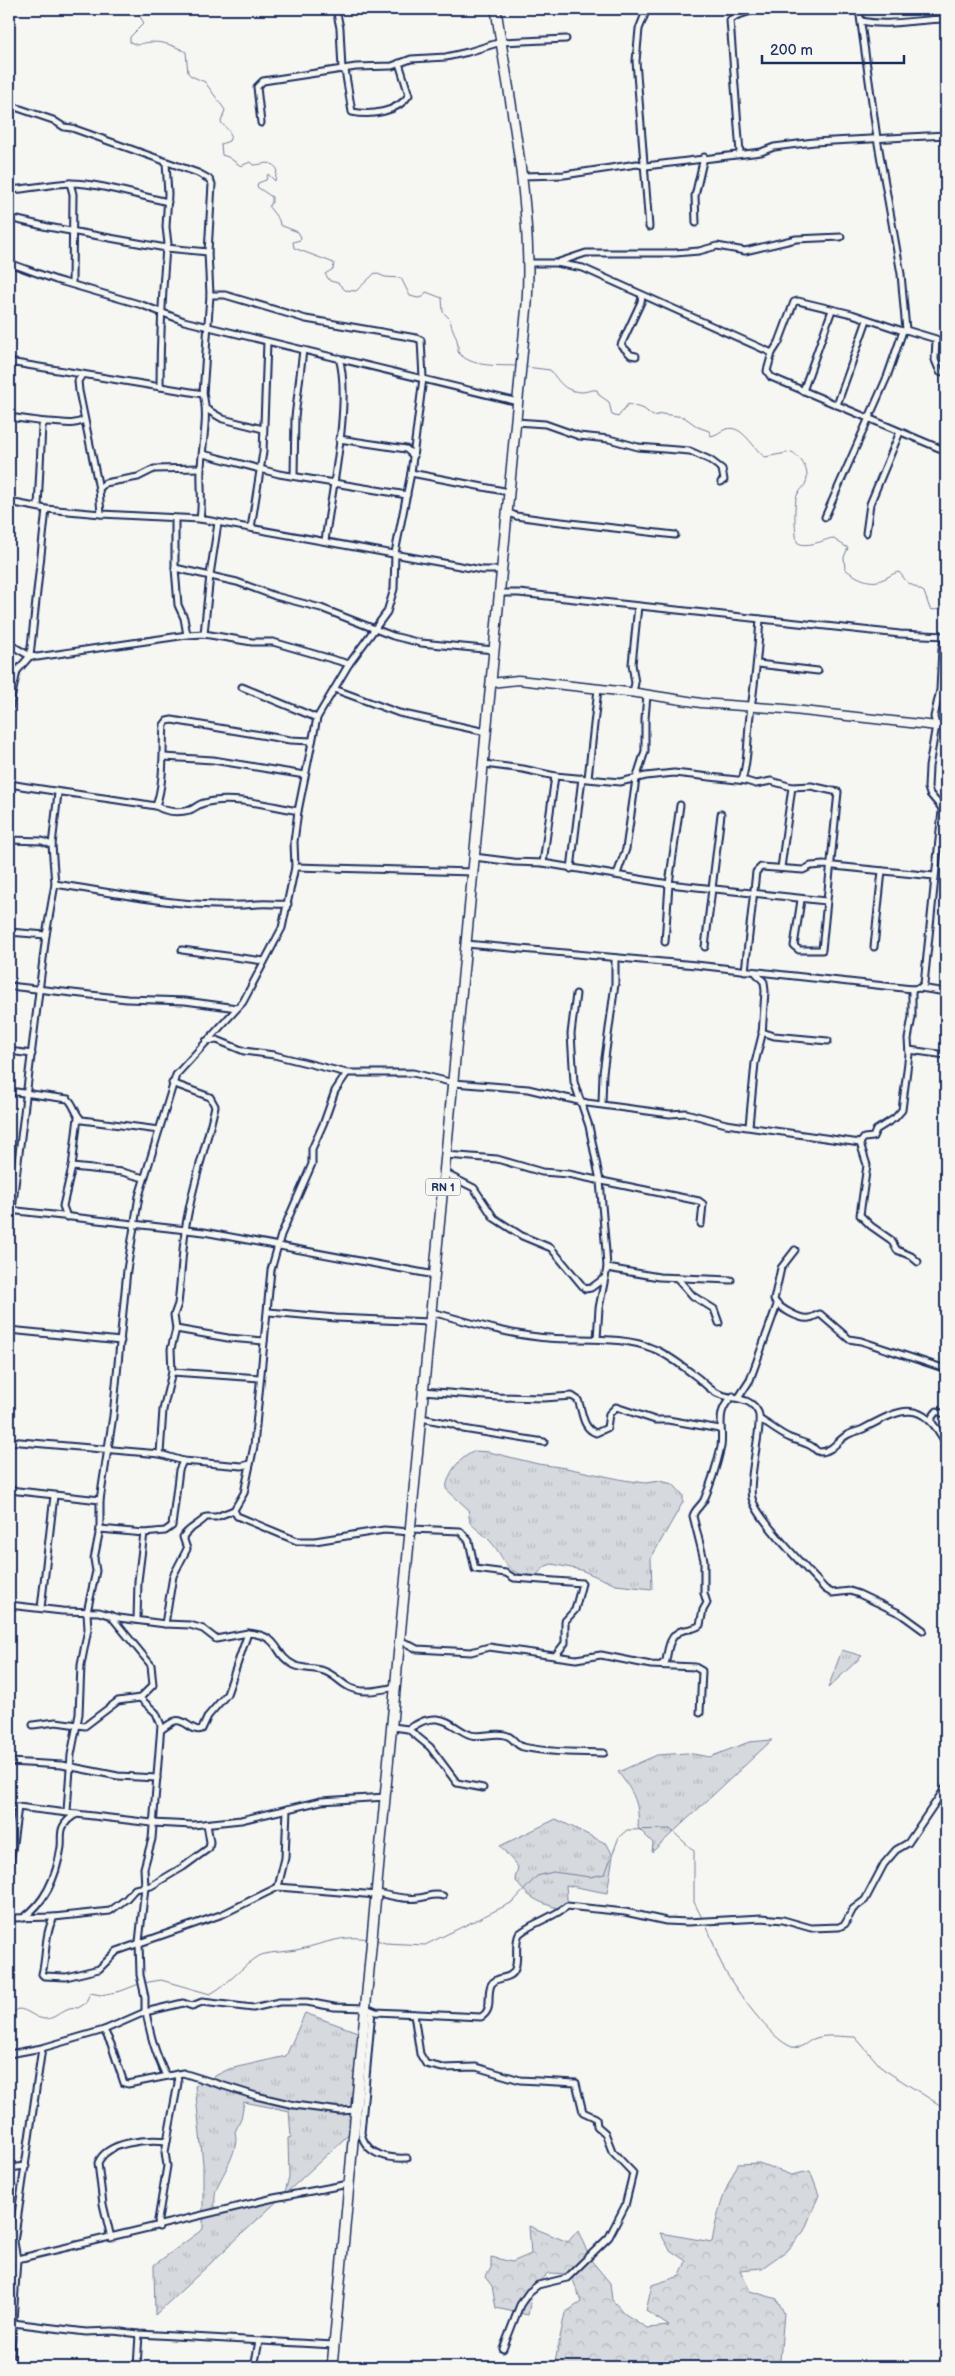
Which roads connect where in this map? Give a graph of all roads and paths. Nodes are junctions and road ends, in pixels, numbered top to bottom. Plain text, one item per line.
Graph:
1 (336, 9) edge
2 (496, 9) edge
3 (647, 9) edge
4 (757, 9) edge
5 (859, 9) edge
6 (946, 19) edge
7 (861, 21) junction
8 (566, 39) dead end
9 (500, 42) junction
10 (399, 63) junction
11 (344, 70) junction
12 (9, 105) edge
13 (261, 123) dead end
14 (946, 136) edge
15 (877, 138) junction
16 (740, 153) junction
17 (704, 157) junction
18 (166, 163) junction
19 (646, 166) junction
20 (522, 176) junction
21 (70, 183) junction
22 (9, 190) edge
23 (168, 202) junction
24 (9, 218) edge
25 (696, 223) dead end
26 (649, 227) dead end
27 (72, 230) junction
28 (841, 237) dead end
29 (166, 248) junction
30 (208, 252) junction
31 (9, 263) edge
32 (530, 263) junction
33 (556, 263) junction
34 (72, 283) junction
35 (210, 295) junction
36 (642, 295) junction
37 (832, 310) junction
38 (163, 313) junction
39 (866, 320) junction
40 (207, 327) junction
41 (904, 330) junction
42 (267, 342) junction
43 (303, 350) junction
44 (772, 353) junction
45 (636, 356) dead end
46 (338, 358) junction
47 (9, 362) edge
48 (940, 372) dead end
49 (82, 375) junction
50 (424, 378) junction
51 (160, 387) junction
52 (803, 391) junction
53 (203, 394) junction
54 (518, 402) junction
55 (837, 405) junction
56 (206, 409) junction
57 (9, 416) edge
58 (869, 419) junction
59 (84, 420) junction
60 (45, 422) junction
61 (516, 422) junction
62 (263, 428) junction
63 (900, 432) junction
64 (339, 440) junction
65 (946, 451) edge
66 (203, 454) junction
67 (414, 456) junction
68 (201, 468) junction
69 (261, 469) junction
70 (412, 473) junction
71 (294, 476) junction
72 (721, 482) dead end
73 (333, 484) junction
74 (99, 489) junction
75 (508, 492) junction
76 (407, 495) junction
77 (9, 502) edge
78 (38, 507) junction
79 (46, 509) junction
80 (507, 512) junction
81 (101, 514) junction
82 (825, 517) dead end
83 (200, 518) junction
84 (175, 519) junction
85 (218, 523) junction
86 (250, 528) junction
87 (866, 533) dead end
88 (675, 535) dead end
89 (325, 542) junction
90 (395, 553) junction
91 (175, 568) junction
92 (502, 570) junction
93 (210, 575) junction
94 (499, 593) junction
95 (638, 606) junction
96 (760, 619) junction
97 (376, 628) junction
98 (204, 634) junction
99 (186, 635) junction
100 (946, 636) edge
101 (9, 644) edge
102 (494, 650) junction
103 (30, 656) junction
104 (349, 664) junction
105 (758, 664) junction
106 (818, 671) dead end
107 (491, 683) junction
108 (242, 687) dead end
109 (334, 689) junction
110 (598, 689) junction
111 (633, 692) junction
112 (647, 695) junction
113 (10, 701) edge
114 (752, 706) junction
115 (9, 709) edge
116 (317, 718) junction
117 (936, 725) junction
118 (946, 727) edge
119 (486, 732) junction
120 (312, 741) junction
121 (164, 757) junction
122 (484, 764) junction
123 (305, 775) junction
124 (555, 776) junction
125 (585, 778) junction
126 (636, 779) junction
127 (742, 780) junction
128 (9, 784) edge
129 (792, 787) junction
130 (58, 793) junction
131 (680, 805) dead end
132 (156, 806) junction
133 (298, 811) junction
134 (721, 814) dead end
135 (9, 840) edge
136 (52, 845) junction
137 (474, 857) junction
138 (544, 863) junction
139 (831, 866) junction
140 (295, 867) junction
141 (781, 868) junction
142 (571, 869) junction
143 (882, 871) junction
144 (473, 872) junction
145 (617, 874) junction
146 (934, 876) junction
147 (55, 884) junction
148 (669, 884) junction
149 (710, 889) junction
150 (753, 894) junction
151 (801, 900) junction
152 (826, 901) junction
153 (288, 904) junction
154 (9, 932) edge
155 (46, 935) junction
156 (665, 942) dead end
157 (466, 944) junction
158 (706, 947) dead end
159 (874, 947) dead end
160 (182, 950) dead end
161 (614, 958) junction
162 (264, 961) junction
163 (745, 971) junction
164 (756, 973) junction
165 (9, 986) edge
166 (920, 988) junction
167 (912, 989) junction
168 (40, 990) junction
169 (946, 992) edge
170 (576, 994) dead end
171 (237, 1008) junction
172 (762, 1032) junction
173 (206, 1041) junction
174 (828, 1041) dead end
175 (909, 1050) junction
176 (9, 1051) edge
177 (32, 1054) junction
178 (946, 1055) edge
179 (347, 1073) junction
180 (172, 1083) junction
181 (454, 1083) junction
182 (9, 1091) edge
183 (26, 1092) junction
184 (580, 1101) junction
185 (602, 1104) junction
186 (78, 1117) junction
187 (749, 1126) junction
188 (159, 1130) junction
189 (860, 1143) junction
190 (446, 1155) junction
191 (72, 1167) junction
192 (445, 1171) junction
193 (144, 1178) junction
194 (600, 1181) junction
195 (10, 1210) edge
196 (67, 1217) junction
197 (134, 1223) junction
198 (701, 1224) dead end
199 (185, 1230) junction
200 (279, 1246) junction
201 (795, 1250) dead end
202 (918, 1262) dead end
203 (607, 1268) junction
204 (435, 1275) junction
205 (603, 1278) junction
206 (677, 1278) junction
207 (730, 1280) dead end
208 (777, 1305) junction
209 (268, 1312) junction
210 (431, 1312) junction
211 (430, 1322) junction
212 (719, 1323) dead end
213 (176, 1329) junction
214 (9, 1330) edge
215 (597, 1339) junction
216 (264, 1340) junction
217 (121, 1341) junction
218 (946, 1369) edge
219 (172, 1372) junction
220 (260, 1378) junction
221 (423, 1391) junction
222 (736, 1397) junction
223 (946, 1415) edge
224 (421, 1418) junction
225 (761, 1420) junction
226 (932, 1422) junction
227 (720, 1429) junction
228 (9, 1440) edge
229 (544, 1442) dead end
230 (946, 1444) edge
231 (106, 1451) junction
232 (160, 1454) junction
233 (183, 1461) junction
234 (250, 1464) junction
235 (9, 1490) edge
236 (54, 1496) junction
237 (100, 1500) junction
238 (234, 1510) junction
239 (100, 1529) junction
240 (411, 1530) junction
241 (144, 1533) junction
242 (9, 1605) edge
243 (41, 1608) junction
244 (87, 1612) junction
245 (110, 1615) junction
246 (137, 1620) junction
247 (165, 1624) junction
248 (923, 1630) dead end
249 (248, 1633) junction
250 (400, 1640) junction
251 (555, 1656) junction
252 (660, 1666) junction
253 (396, 1687) junction
254 (140, 1698) junction
255 (700, 1713) dead end
256 (33, 1725) dead end
257 (77, 1726) junction
258 (393, 1727) junction
259 (408, 1729) junction
260 (161, 1730) junction
261 (604, 1752) dead end
262 (9, 1762) edge
263 (71, 1767) junction
264 (157, 1778) junction
265 (946, 1787) edge
266 (482, 1788) dead end
267 (386, 1797) junction
268 (9, 1806) edge
269 (18, 1807) junction
270 (287, 1809) junction
271 (67, 1812) junction
272 (77, 1813) junction
273 (152, 1823) junction
274 (207, 1824) junction
275 (10, 1850) edge
276 (9, 1872) edge
277 (145, 1887) junction
278 (278, 1887) junction
279 (378, 1894) junction
280 (443, 1896) dead end
281 (9, 1916) edge
282 (54, 1917) junction
283 (23, 1918) junction
284 (139, 1942) junction
285 (369, 2010) junction
286 (146, 2012) junction
287 (414, 2014) junction
288 (104, 2030) junction
289 (42, 2048) junction
290 (9, 2054) edge
291 (177, 2074) junction
292 (166, 2076) junction
293 (356, 2110) junction
294 (167, 2141) junction
295 (407, 2158) dead end
296 (26, 2166) junction
297 (9, 2168) edge
298 (349, 2184) junction
299 (159, 2227) junction
300 (111, 2238) junction
301 (17, 2259) junction
302 (9, 2261) edge
303 (13, 2323) junction
304 (139, 2334) junction
305 (259, 2341) junction
306 (334, 2345) junction
307 (502, 2349) dead end
308 (10, 2367) edge
309 (137, 2367) edge
310 (254, 2367) edge
311 (332, 2367) edge

1 - 11 street
2 - 9 main road, RN 1
3 - 19 street
4 - 16 street
5 - 7 street
6 - 7 street
7 - 15 street
8 - 9 street
9 - 10 street
9 - 20 main road, RN 1
10 - 11 street
10 - 11 street
11 - 13 street
12 - 18 street
14 - 15 street
15 - 16 street
15 - 41 street
16 - 17 street
17 - 19 street
17 - 25 street
18 - 23 street
18 - 30 street
19 - 20 street
19 - 26 street
20 - 32 main road, RN 1
21 - 22 street
21 - 23 street
21 - 27 street
23 - 29 street
24 - 27 street
27 - 29 street
27 - 34 street
28 - 33 street
29 - 30 street
29 - 38 street
30 - 35 street
31 - 34 street
32 - 33 street
32 - 54 main road, RN 1
33 - 36 street
34 - 38 street
35 - 40 street
35 - 50 street
36 - 44 street
36 - 45 street
37 - 39 street
37 - 44 street
37 - 52 street
38 - 40 street
38 - 51 street
39 - 41 street
39 - 55 street
40 - 42 street
40 - 53 street
41 - 48 street
41 - 58 street
42 - 43 street
42 - 62 street
43 - 46 street
43 - 71 street
44 - 52 street
46 - 50 street
46 - 64 street
47 - 49 street
49 - 51 street
49 - 59 street
50 - 54 street
50 - 67 street
51 - 53 street
52 - 55 street
53 - 56 street
54 - 61 main road, RN 1
55 - 58 street
56 - 62 street
56 - 66 street
57 - 60 street
58 - 63 street
58 - 82 street
59 - 60 street
59 - 74 street
60 - 78 street
61 - 72 street
61 - 75 main road, RN 1
62 - 69 street
63 - 65 street
63 - 87 street
64 - 67 street
64 - 73 street
66 - 68 street
66 - 69 street
67 - 70 street
68 - 74 street
68 - 83 street
69 - 71 street
69 - 86 street
70 - 75 street
70 - 76 street
71 - 73 street
73 - 76 street
73 - 89 street
74 - 81 street
75 - 80 main road, RN 1
76 - 90 street
77 - 78 street
78 - 79 street
79 - 81 street
79 - 103 street
80 - 88 street
80 - 92 main road, RN 1
81 - 84 street
83 - 84 street
83 - 85 street
84 - 91 street
85 - 86 street
85 - 93 street
86 - 89 street
89 - 90 street
90 - 92 street
90 - 97 street
91 - 93 street
91 - 99 street
92 - 94 main road, RN 1
93 - 97 street
93 - 98 street
94 - 95 street
94 - 102 main road, RN 1
95 - 96 street
95 - 111 street
96 - 100 street
96 - 105 street
97 - 102 street
97 - 104 street
98 - 99 street
98 - 104 street
99 - 103 street
100 - 117 street
101 - 103 street
102 - 107 main road, RN 1
103 - 113 street
104 - 109 street
105 - 106 street
105 - 114 street
107 - 110 street
107 - 119 main road, RN 1
108 - 116 street
109 - 116 street
109 - 119 street
110 - 111 street
110 - 125 street
111 - 112 street
112 - 114 street
112 - 126 street
113 - 115 street
114 - 117 street
114 - 127 street
116 - 120 street
117 - 118 street
117 - 146 street
119 - 122 main road, RN 1
120 - 121 street
120 - 123 street
121 - 123 street
121 - 132 street
122 - 124 street
122 - 137 main road, RN 1
123 - 133 street
124 - 125 street
124 - 138 street
125 - 126 street
125 - 142 street
126 - 127 street
126 - 145 street
127 - 129 street
128 - 130 street
129 - 139 street
129 - 141 street
130 - 132 street
130 - 136 street
131 - 148 street
132 - 133 street
133 - 140 street
134 - 149 street
135 - 136 street
136 - 147 street
137 - 138 street
137 - 144 main road, RN 1
138 - 142 street
139 - 141 street
139 - 143 street
139 - 152 street
140 - 144 street
140 - 153 street
141 - 150 street
142 - 145 street
143 - 146 street
143 - 159 street
144 - 157 main road, RN 1
145 - 148 street
146 - 166 street
147 - 153 street
147 - 155 street
148 - 149 street
148 - 156 street
149 - 150 street
149 - 158 street
150 - 151 street
150 - 163 street
151 - 152 street
151 - 152 street
153 - 162 street
154 - 155 street
155 - 168 street
157 - 161 street
157 - 181 main road, RN 1
160 - 162 street
161 - 163 street
161 - 185 street
162 - 171 street
163 - 164 street
164 - 167 street
164 - 172 street
165 - 168 street
166 - 167 street
166 - 169 street
167 - 175 street
168 - 171 street
168 - 177 street
170 - 184 street
171 - 173 street
172 - 174 street
172 - 187 street
173 - 179 street
173 - 180 street
175 - 178 street
175 - 189 street
176 - 177 street
177 - 183 street
179 - 181 street
179 - 200 street
180 - 188 street
180 - 199 street
181 - 184 street
181 - 190 main road, RN 1
182 - 183 street
183 - 186 street
183 - 195 street
184 - 185 street
184 - 194 street
185 - 187 street
186 - 188 street
186 - 191 street
187 - 189 street
188 - 193 street
189 - 202 street
190 - 192 main road, RN 1
190 - 194 street
191 - 193 street
191 - 196 street
192 - 204 main road, RN 1
192 - 205 street
193 - 197 street
194 - 198 street
194 - 203 street
195 - 196 street
196 - 197 street
197 - 199 street
197 - 217 street
199 - 200 street
199 - 213 street
200 - 204 street
200 - 209 street
201 - 208 street
203 - 205 street
203 - 206 street
204 - 210 main road, RN 1
205 - 215 street
206 - 207 street
206 - 212 street
208 - 218 street
208 - 222 street
209 - 211 street
209 - 216 street
210 - 211 main road, RN 1
210 - 215 street
211 - 221 main road, RN 1
213 - 216 street
213 - 219 street
214 - 217 street
215 - 222 street
216 - 220 street
217 - 231 street
219 - 220 street
219 - 232 street
220 - 234 street
221 - 224 main road, RN 1
221 - 227 street
222 - 225 street
222 - 227 street
223 - 226 street
224 - 229 street
224 - 240 main road, RN 1
225 - 226 street
225 - 248 street
226 - 230 street
227 - 252 street
228 - 231 street
231 - 232 street
231 - 237 street
232 - 233 street
233 - 234 street
233 - 241 street
234 - 238 street
235 - 236 street
236 - 237 street
236 - 243 street
237 - 239 street
238 - 240 street
238 - 247 street
239 - 241 street
239 - 244 street
240 - 250 main road, RN 1
240 - 251 street
241 - 246 street
242 - 243 street
243 - 244 street
244 - 245 street
244 - 257 street
245 - 246 street
245 - 254 street
246 - 247 street
247 - 249 street
249 - 253 street
249 - 260 street
250 - 251 street
250 - 253 main road, RN 1
251 - 252 street
252 - 255 street
253 - 258 main road, RN 1
254 - 257 street
254 - 260 street
256 - 257 street
257 - 263 street
258 - 259 street
258 - 267 main road, RN 1
259 - 261 street
259 - 266 street
260 - 264 street
262 - 263 street
263 - 264 street
263 - 271 street
264 - 273 street
265 - 287 street
267 - 270 street
267 - 279 main road, RN 1
268 - 269 street
269 - 271 street
269 - 275 street
270 - 274 street
270 - 278 street
271 - 272 street
272 - 273 street
272 - 283 street
273 - 274 street
273 - 277 street
274 - 277 street
275 - 276 street
277 - 282 street
277 - 284 street
278 - 279 street
278 - 284 street
279 - 280 street
279 - 285 main road, RN 1
281 - 283 street
282 - 283 street
282 - 284 street
284 - 286 street
285 - 286 street
285 - 287 street
285 - 293 main road, RN 1
285 - 295 street
286 - 288 street
286 - 292 street
287 - 307 street
288 - 289 street
288 - 292 street
289 - 290 street
289 - 296 street
291 - 292 street
291 - 293 street
291 - 294 street
293 - 298 main road, RN 1
294 - 299 street
294 - 300 street
296 - 297 street
296 - 301 street
298 - 299 street
298 - 306 main road, RN 1
299 - 300 street
300 - 301 street
301 - 302 street
301 - 303 street
303 - 304 street
303 - 308 street
304 - 305 street
304 - 309 street
305 - 306 street
305 - 310 street
306 - 311 main road, RN 1

